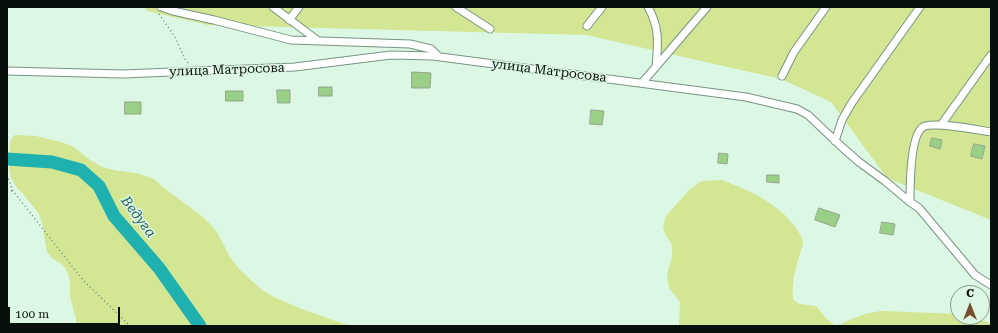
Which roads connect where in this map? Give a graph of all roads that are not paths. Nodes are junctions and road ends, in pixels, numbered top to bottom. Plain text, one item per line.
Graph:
1 (273, 7) edge
2 (299, 7) edge
3 (456, 7) edge
4 (602, 7) edge
5 (648, 7) edge
6 (707, 7) edge
7 (826, 7) edge
8 (920, 7) edge
9 (160, 10) edge
10 (289, 20) junction
11 (587, 26) dead end
12 (490, 29) dead end
13 (317, 40) junction
14 (991, 54) edge
15 (438, 56) junction
16 (656, 67) junction
17 (7, 71) edge
18 (782, 76) dead end
19 (642, 84) junction
20 (940, 126) junction
21 (991, 132) edge
22 (835, 141) junction
23 (910, 202) junction
24 (991, 285) edge

1 - 10 street
2 - 10 street
3 - 12 street
4 - 11 street
5 - 16 street
6 - 16 street
7 - 18 street
8 - 22 street
9 - 13 street
10 - 13 street
13 - 15 street
14 - 20 street
15 - 17 street, улица Матросова
15 - 19 street, улица Матросова
16 - 19 street
19 - 22 street, улица Матросова
20 - 21 street
20 - 23 street
22 - 23 street, улица Матросова
23 - 24 street, улица Матросова

